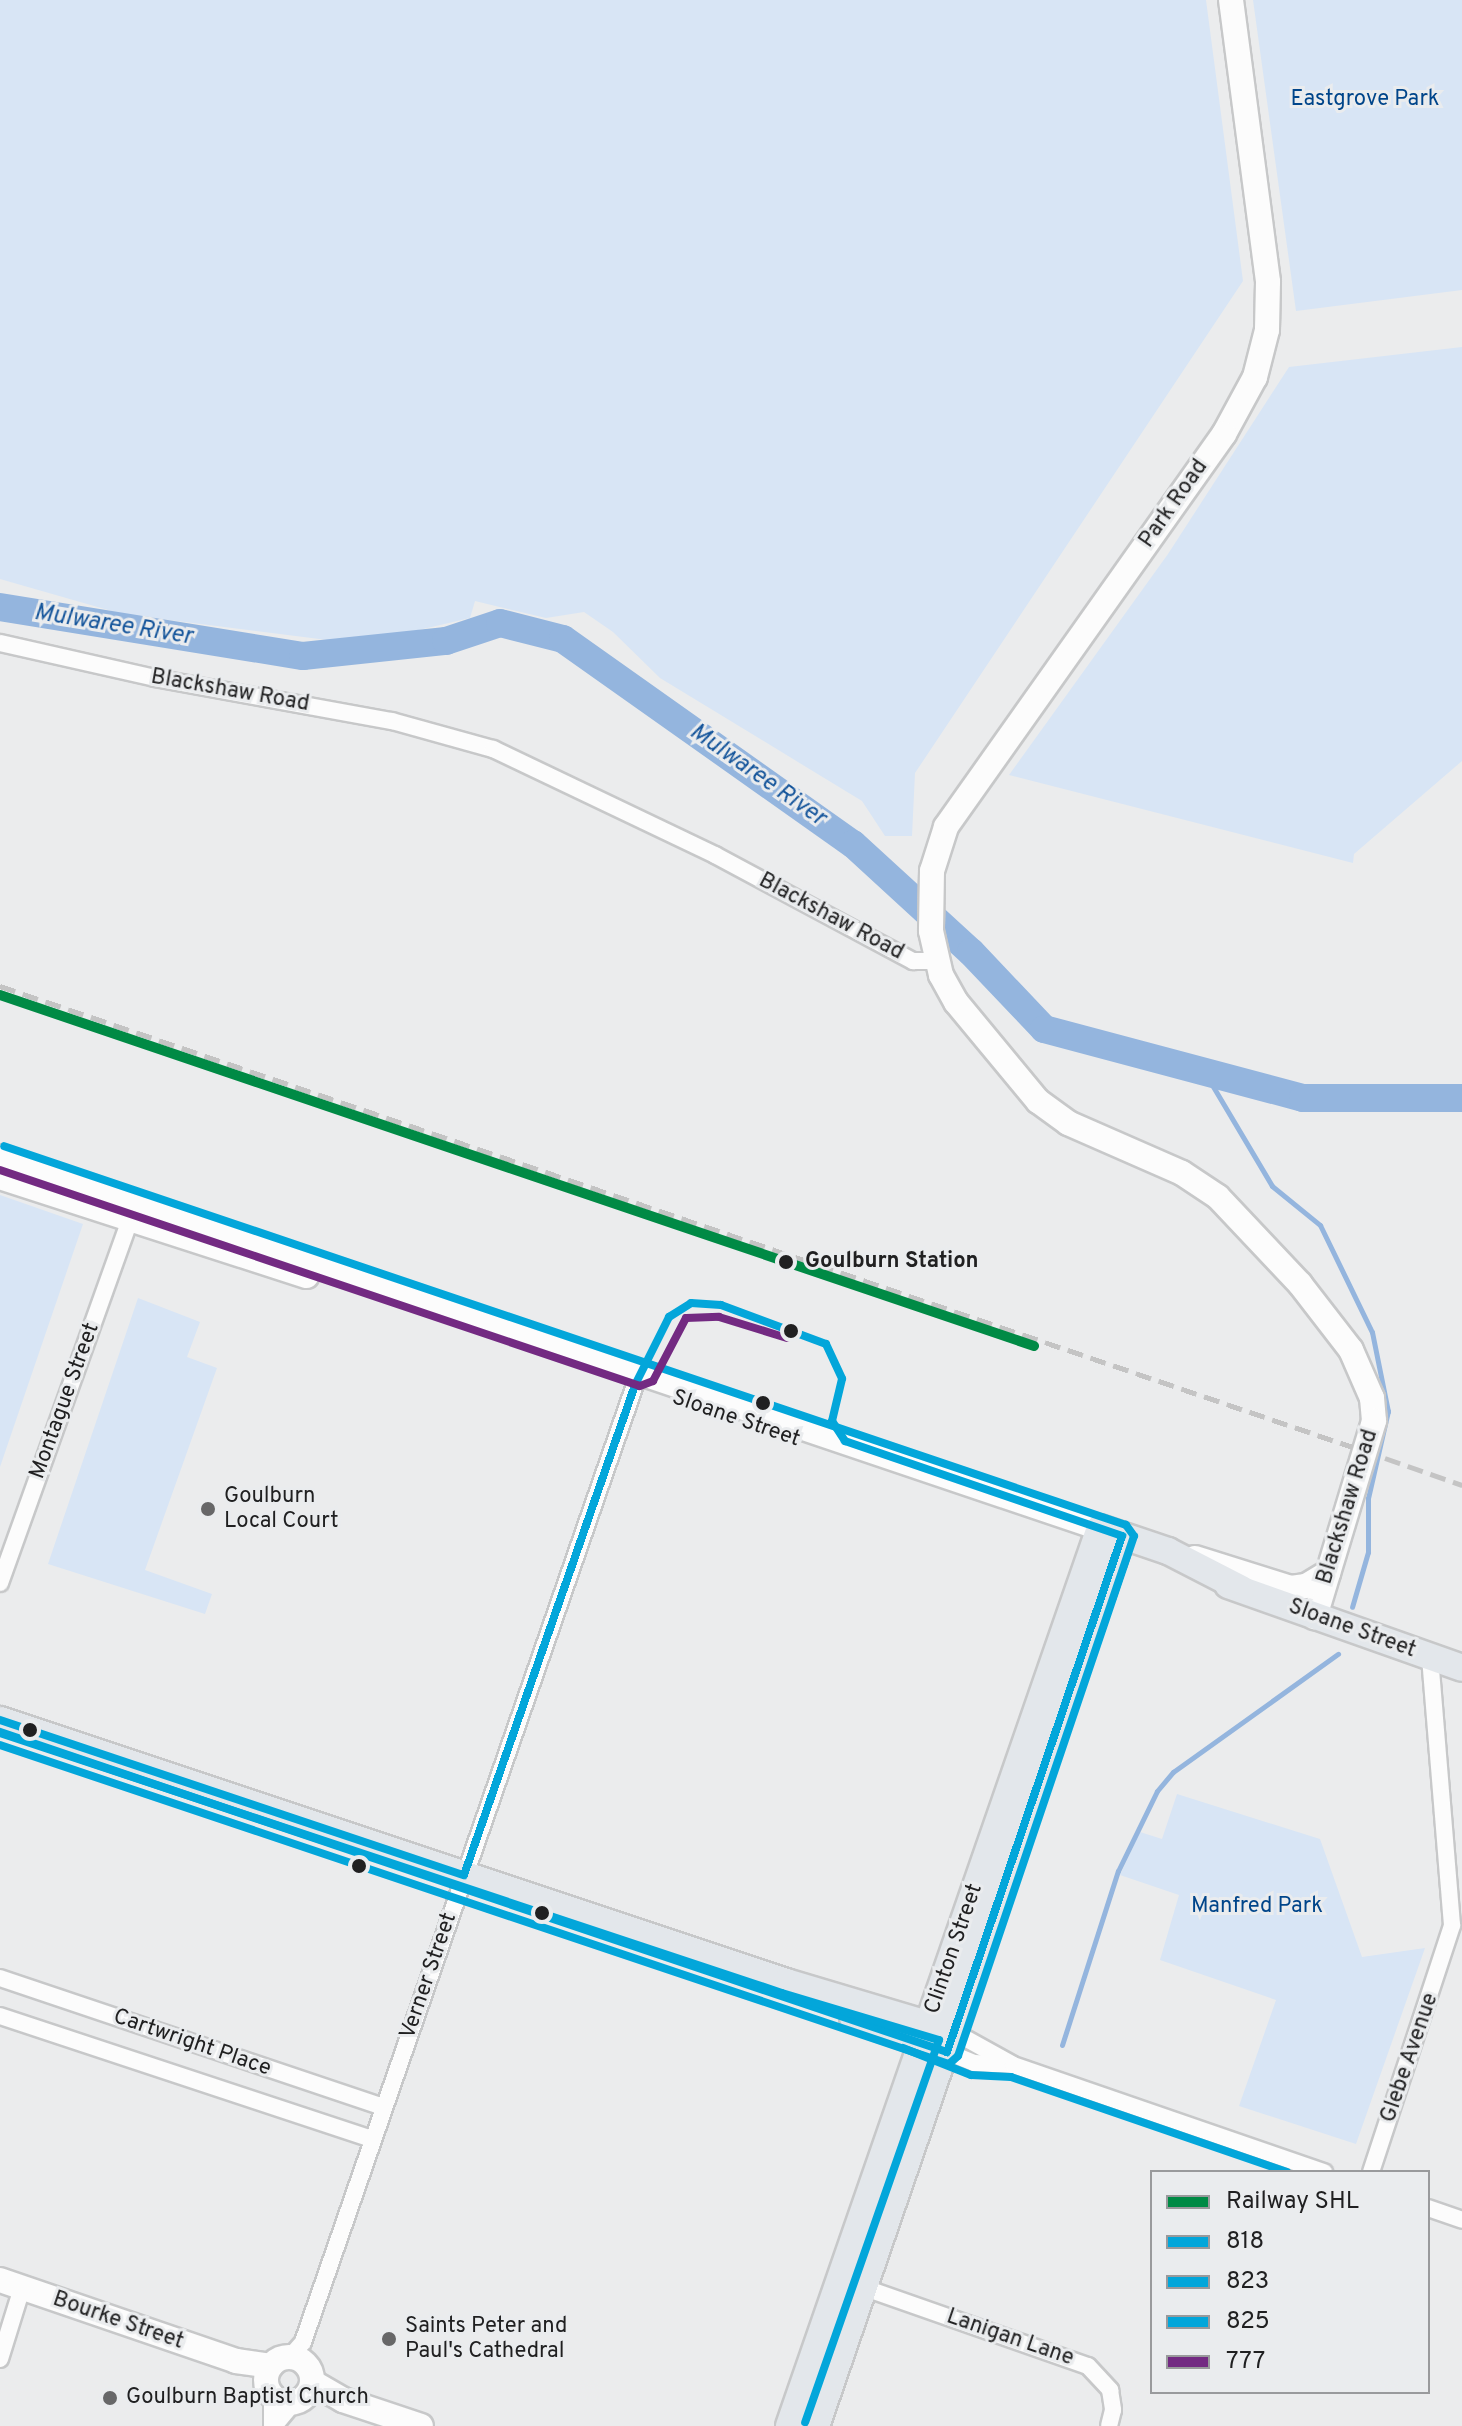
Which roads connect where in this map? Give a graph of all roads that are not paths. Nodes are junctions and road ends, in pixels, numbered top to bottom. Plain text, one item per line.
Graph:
1 (1231, 0) edge
2 (0, 643) edge
3 (936, 961) junction
4 (0, 1157) edge
5 (40, 1171) junction
6 (0, 1177) edge
7 (194, 1213) dead end
8 (130, 1220) junction
9 (219, 1231) junction
10 (635, 1385) junction
11 (1108, 1540) junction
12 (1168, 1551) junction
13 (1328, 1573) junction
14 (0, 1583) edge
15 (1242, 1589) junction
16 (1315, 1617) junction
17 (1430, 1657) junction
18 (1462, 1668) edge
19 (0, 1720) edge
20 (0, 1732) edge
21 (463, 1880) junction
22 (0, 1978) edge
23 (0, 2016) edge
24 (938, 2038) junction
25 (383, 2107) junction
26 (372, 2139) junction
27 (1318, 2170) edge
28 (1372, 2170) edge
29 (1430, 2209) edge
30 (1462, 2220) edge
31 (11, 2284) edge
32 (865, 2288) junction
33 (0, 2359) edge
34 (291, 2376) junction
35 (273, 2426) edge
36 (421, 2426) edge
37 (789, 2426) edge
38 (816, 2426) edge
39 (1109, 2426) edge

1 - 3 street, Park Road
2 - 3 street, Blackshaw Road
3 - 13 street, Blackshaw Road
4 - 5 street, Sloane Street
5 - 8 street
5 - 9 street, Sloane Street
6 - 8 street, Sloane Street
7 - 9 street
8 - 10 street, Sloane Street
8 - 14 street, Montague Street
9 - 11 street, Sloane Street
10 - 11 street, Sloane Street
10 - 21 street, Verner Street
11 - 12 main road, Sloane Street
11 - 15 main road, Sloane Street
11 - 24 main road, Clinton Street
12 - 13 street
12 - 15 main road, Sloane Street
13 - 16 street, Blackshaw Road
15 - 16 main road, Sloane Street
16 - 17 main road, Sloane Street
17 - 18 main road, Sloane Street
17 - 28 street, Glebe Avenue
19 - 21 main road
20 - 21 main road
21 - 24 main road
21 - 25 street, Verner Street
22 - 25 street, Cartwright Place
23 - 26 street, Cartwright Place
24 - 27 street
24 - 32 main road, Clinton Street
24 - 37 main road, Clinton Street
25 - 26 street, Verner Street
26 - 34 street, Verner Street
29 - 30 street
31 - 33 street
31 - 34 street, Bourke Street
32 - 38 main road, Clinton Street
32 - 39 street, Lanigan Lane
34 - 35 street, Verner Street
34 - 36 street, Bourke Street

